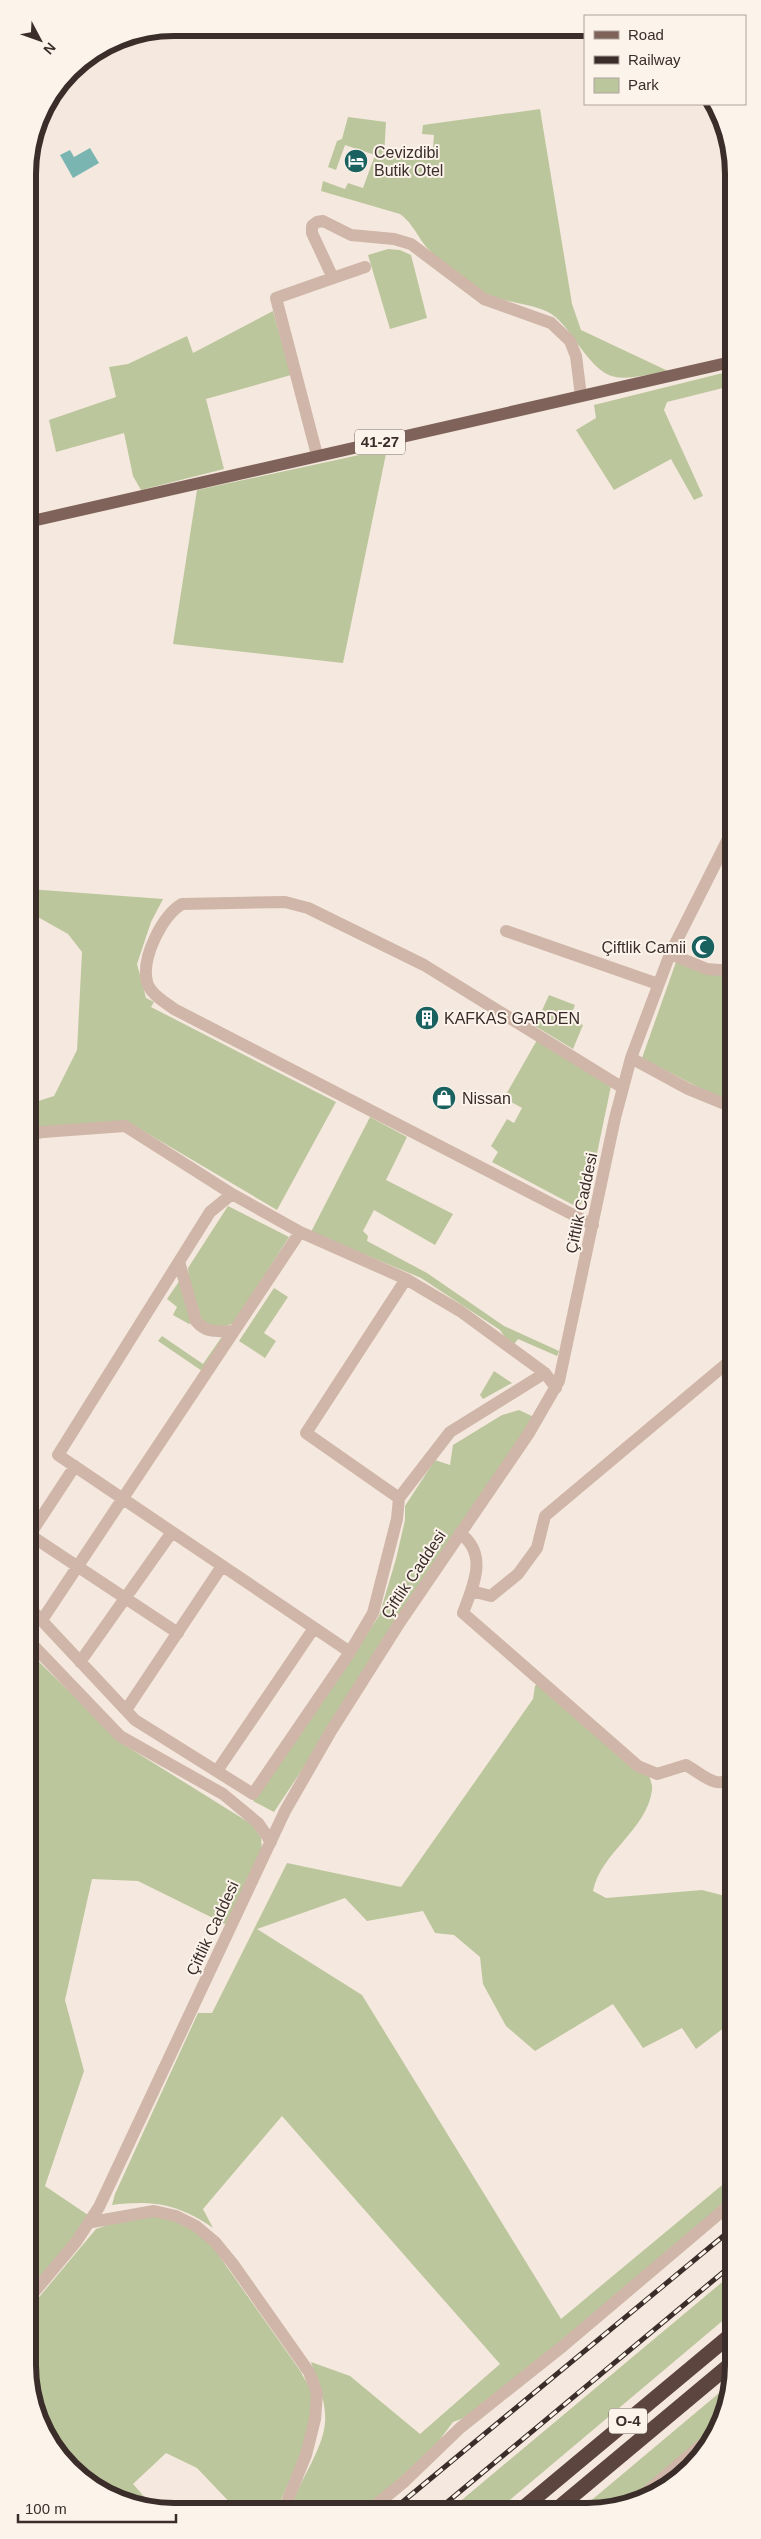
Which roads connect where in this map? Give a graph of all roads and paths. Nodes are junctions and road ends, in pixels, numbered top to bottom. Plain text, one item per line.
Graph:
1 (366, 267) dead end
2 (333, 278) junction
3 (725, 363) edge
4 (581, 396) junction
5 (317, 456) junction
6 (37, 520) edge
7 (725, 847) edge
8 (506, 931) dead end
9 (670, 954) junction
10 (725, 970) edge
11 (658, 984) junction
12 (631, 1058) junction
13 (622, 1088) junction
14 (725, 1105) edge
15 (37, 1132) edge
16 (232, 1194) junction
17 (593, 1225) junction
18 (300, 1232) junction
19 (180, 1264) junction
20 (406, 1278) junction
21 (233, 1331) junction
22 (724, 1365) edge
23 (544, 1373) junction
24 (556, 1388) junction
25 (75, 1466) junction
26 (122, 1498) junction
27 (399, 1498) junction
28 (36, 1525) edge
29 (172, 1532) junction
30 (460, 1533) junction
31 (36, 1539) edge
32 (77, 1566) junction
33 (222, 1566) junction
34 (471, 1591) junction
35 (126, 1598) junction
36 (36, 1614) edge
37 (42, 1620) junction
38 (314, 1628) junction
39 (178, 1633) junction
40 (36, 1649) edge
41 (350, 1652) junction
42 (80, 1662) junction
43 (126, 1710) junction
44 (216, 1771) junction
45 (724, 1783) edge
46 (270, 1842) junction
47 (724, 2210) edge
48 (92, 2222) junction
49 (36, 2290) edge
50 (724, 2340) edge
51 (724, 2370) edge
52 (696, 2449) edge
53 (656, 2484) edge
54 (286, 2503) edge
55 (378, 2503) edge
56 (529, 2503) edge
57 (564, 2503) edge

1 - 2 street
2 - 4 street
2 - 5 street
3 - 4 main road, 41-27
4 - 5 main road, 41-27
5 - 6 main road, 41-27
7 - 9 street, Çiftlik Caddesi
8 - 11 street
9 - 10 street
9 - 11 street, Çiftlik Caddesi
11 - 12 street, Çiftlik Caddesi
12 - 13 street, Çiftlik Caddesi
12 - 14 street
13 - 17 street, Çiftlik Caddesi
13 - 17 street
15 - 16 street
16 - 18 street
16 - 19 street
17 - 24 street, Çiftlik Caddesi
18 - 20 street
18 - 21 street
19 - 21 street
19 - 25 street
20 - 23 street
20 - 27 street
21 - 26 street
22 - 34 street
23 - 24 street
23 - 27 street
24 - 30 street, Çiftlik Caddesi
25 - 26 street
25 - 28 street
26 - 29 street
26 - 32 street
27 - 41 street
29 - 33 street
29 - 35 street
30 - 34 street
30 - 46 street, Çiftlik Caddesi
31 - 32 street
32 - 35 street
32 - 37 street
33 - 38 street
33 - 39 street
34 - 45 street
35 - 39 street
35 - 42 street
36 - 37 street
37 - 42 street
38 - 41 street
38 - 44 street
39 - 43 street
40 - 46 street
41 - 44 street
42 - 43 street
43 - 44 street
46 - 48 street, Çiftlik Caddesi
47 - 55 street
48 - 49 street, Çiftlik Caddesi
48 - 54 street
50 - 56 highway, O-4
51 - 57 highway, O-4
52 - 53 street

